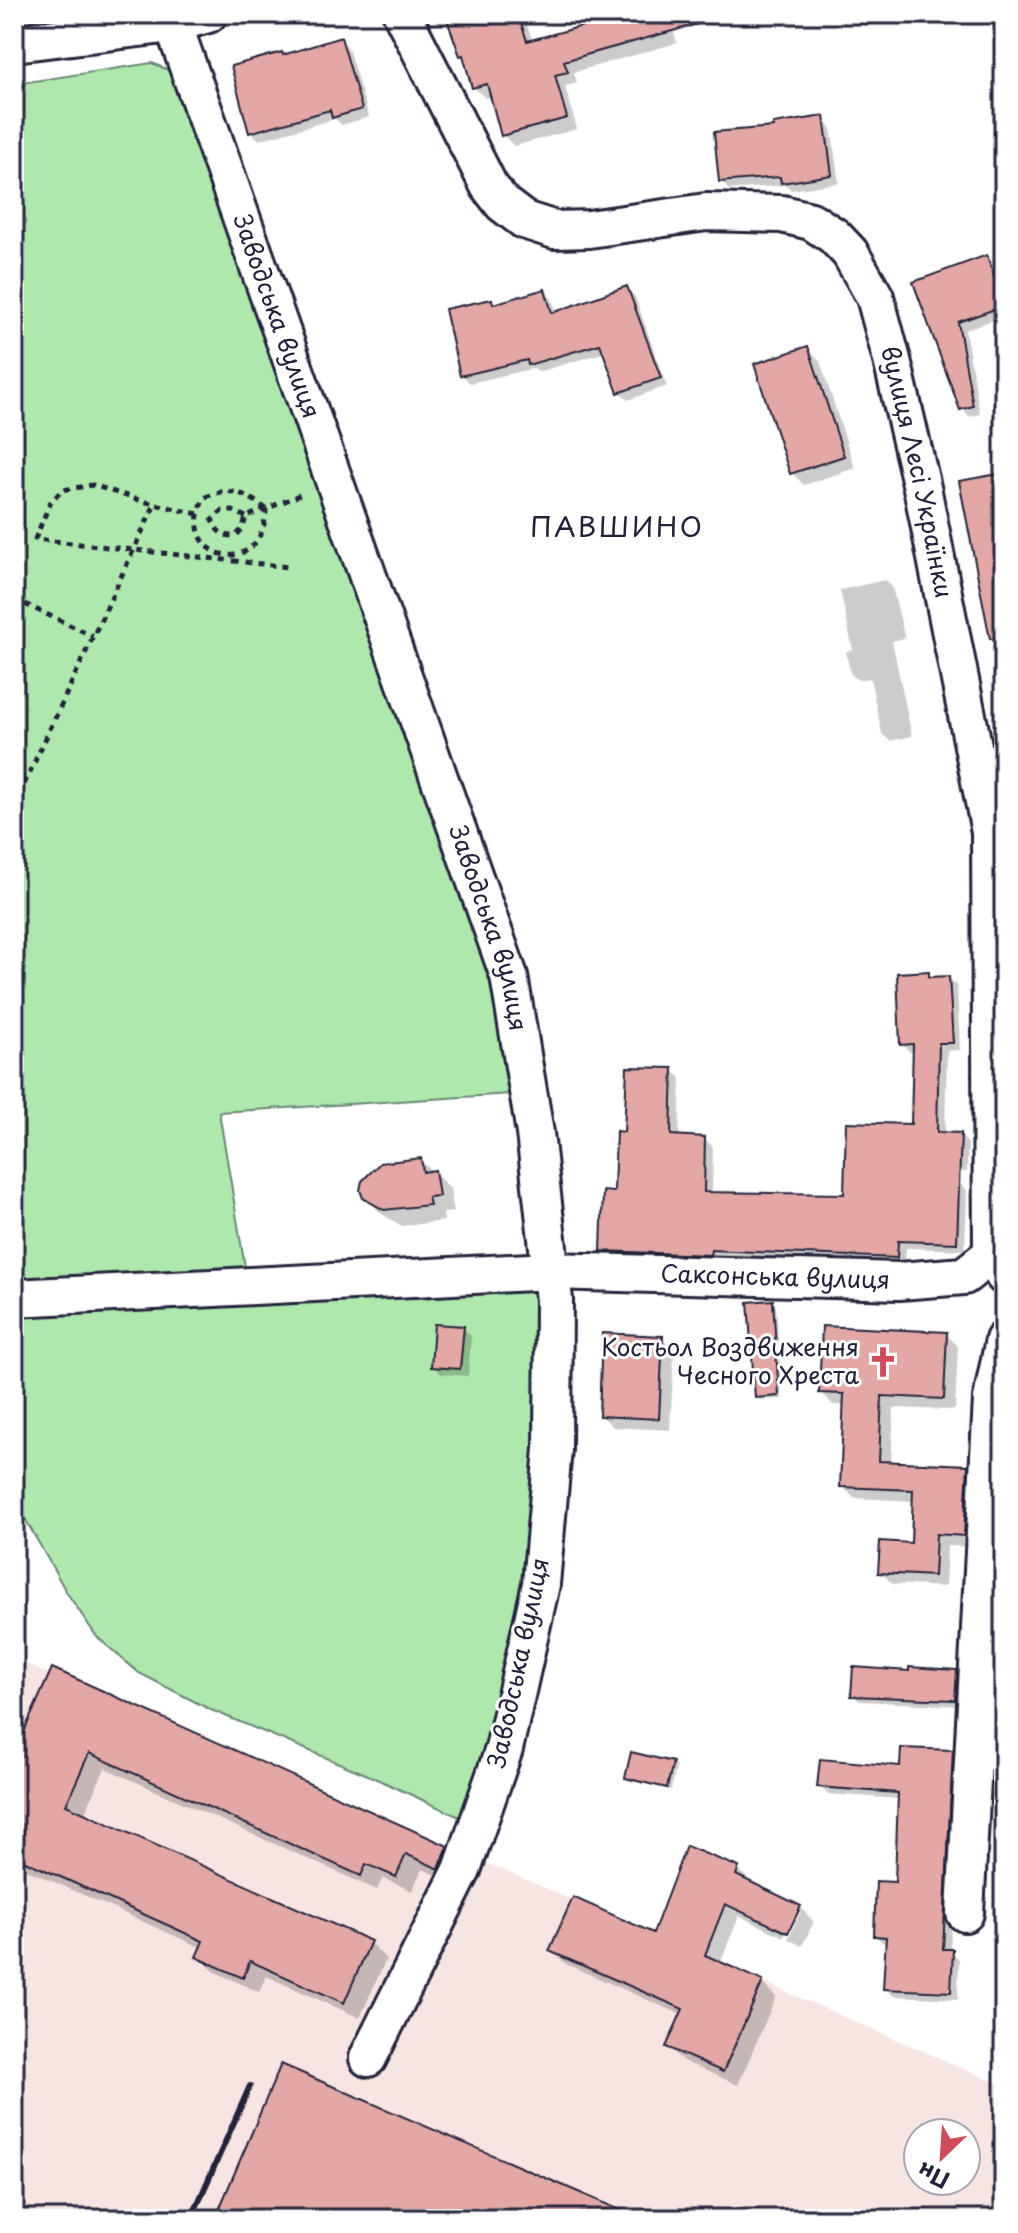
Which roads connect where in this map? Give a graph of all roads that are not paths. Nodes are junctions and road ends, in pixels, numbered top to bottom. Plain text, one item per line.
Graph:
1 (208, 14) edge
2 (402, 14) edge
3 (173, 24) junction
4 (14, 43) edge
5 (998, 1265) edge
6 (551, 1271) junction
7 (14, 1298) edge
8 (1004, 1340) edge
9 (965, 1913) dead end
10 (368, 2058) dead end

1 - 3 street
2 - 5 street, вулиця Лесі Українки
3 - 4 street
3 - 6 street, Заводська вулиця
5 - 6 street, Саксонська вулиця
6 - 7 street, Саксонська вулиця
6 - 10 street, Заводська вулиця
8 - 9 street

